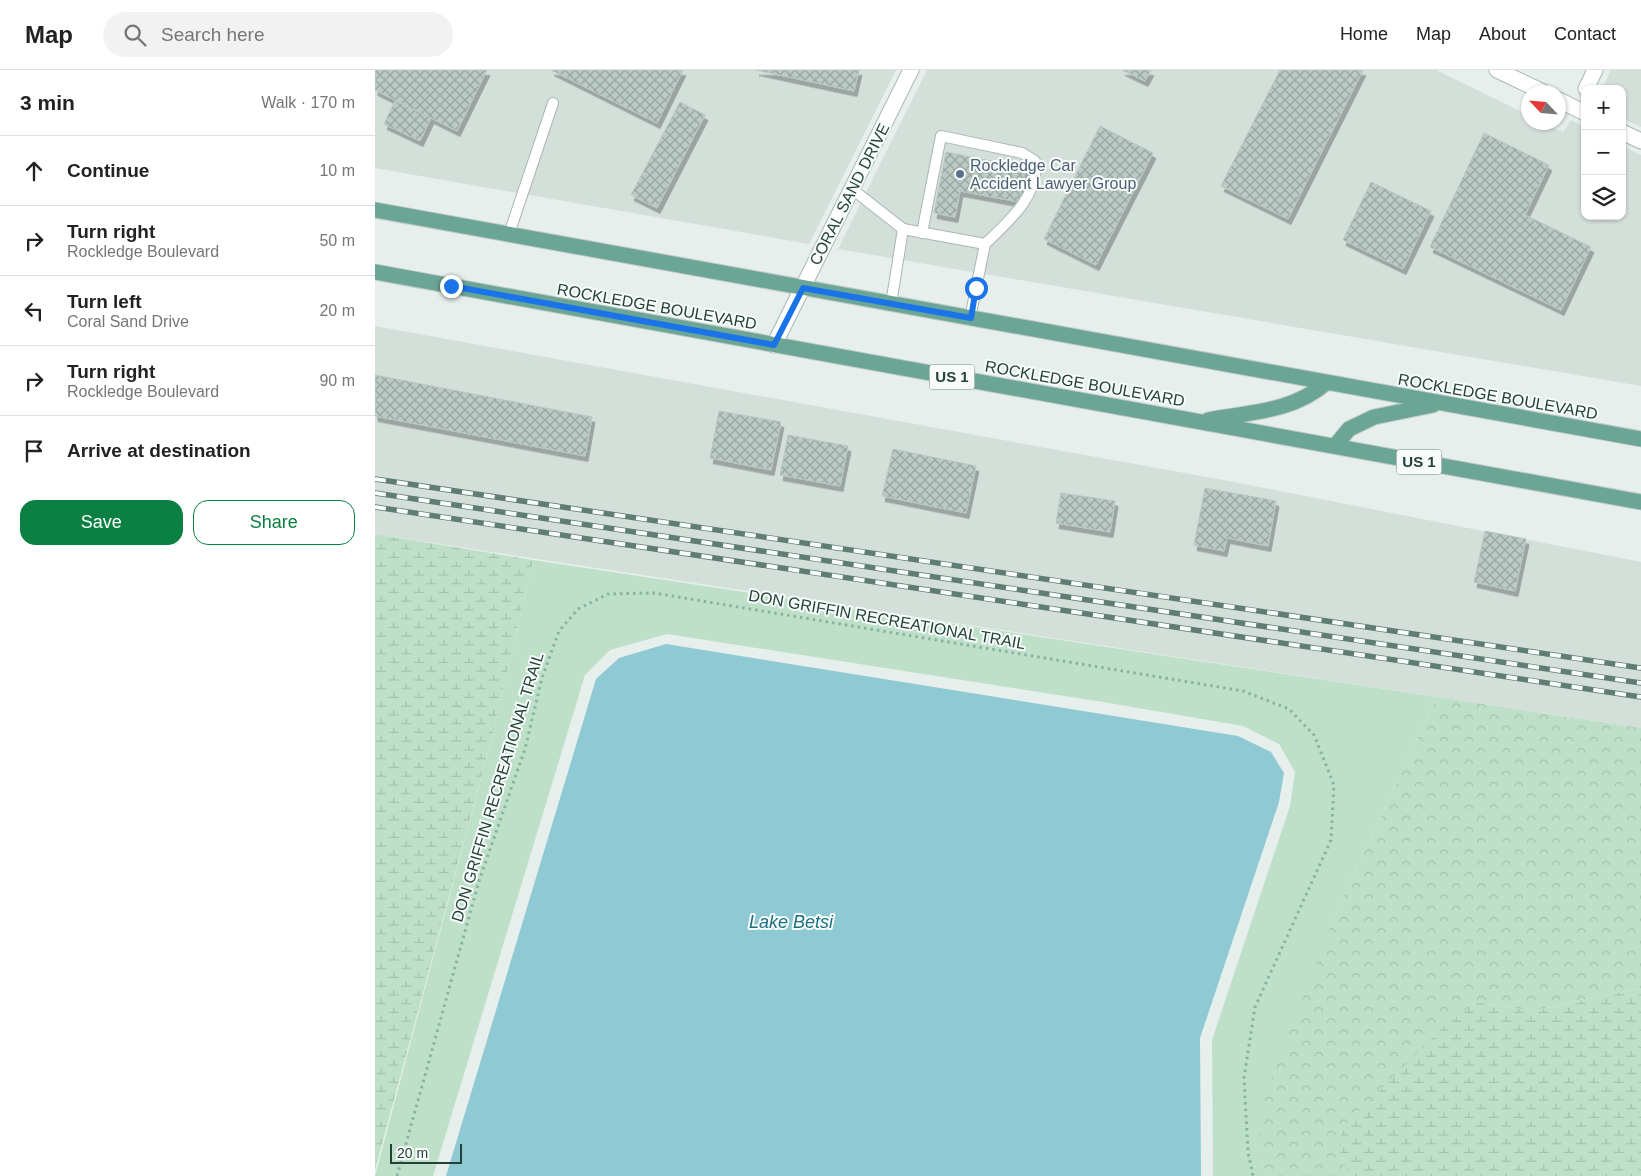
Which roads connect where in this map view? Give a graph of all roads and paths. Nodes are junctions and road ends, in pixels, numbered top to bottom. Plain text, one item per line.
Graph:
1 (911, 70) edge
2 (1497, 70) edge
3 (1595, 70) edge
4 (1528, 85) edge
5 (1588, 85) edge
6 (553, 103) dead end
7 (1566, 104) edge
8 (1581, 111) edge
9 (1626, 134) edge
10 (1641, 141) edge
11 (852, 189) junction
12 (375, 210) edge
13 (903, 229) junction
14 (922, 233) junction
15 (509, 234) junction
16 (985, 244) junction
17 (375, 272) edge
18 (803, 288) junction
19 (891, 304) junction
20 (971, 318) junction
21 (774, 345) junction
22 (1326, 383) junction
23 (1441, 404) junction
24 (1197, 421) junction
25 (1641, 440) edge
26 (1335, 446) junction
27 (1641, 502) edge
28 (397, 1176) edge
29 (1253, 1176) edge

1 - 11 street, CORAL SAND DRIVE
2 - 4 street
3 - 5 street
6 - 15 lane
7 - 8 street
9 - 10 street
11 - 13 lane
11 - 18 street, CORAL SAND DRIVE
12 - 15 main road, ROCKLEDGE BOULEVARD
13 - 14 lane
13 - 19 lane
14 - 16 lane
14 - 16 lane
15 - 18 main road, ROCKLEDGE BOULEVARD
16 - 20 lane
17 - 21 main road, ROCKLEDGE BOULEVARD / US 1
18 - 19 main road, ROCKLEDGE BOULEVARD
18 - 21 street, CORAL SAND DRIVE
19 - 20 main road, ROCKLEDGE BOULEVARD
20 - 22 main road, ROCKLEDGE BOULEVARD
21 - 24 main road, ROCKLEDGE BOULEVARD / US 1
22 - 23 main road, ROCKLEDGE BOULEVARD
22 - 24 main road
23 - 25 main road, ROCKLEDGE BOULEVARD
23 - 26 main road
24 - 26 main road, ROCKLEDGE BOULEVARD / US 1
26 - 27 main road, ROCKLEDGE BOULEVARD / US 1
28 - 29 path, DON GRIFFIN RECREATIONAL TRAIL

